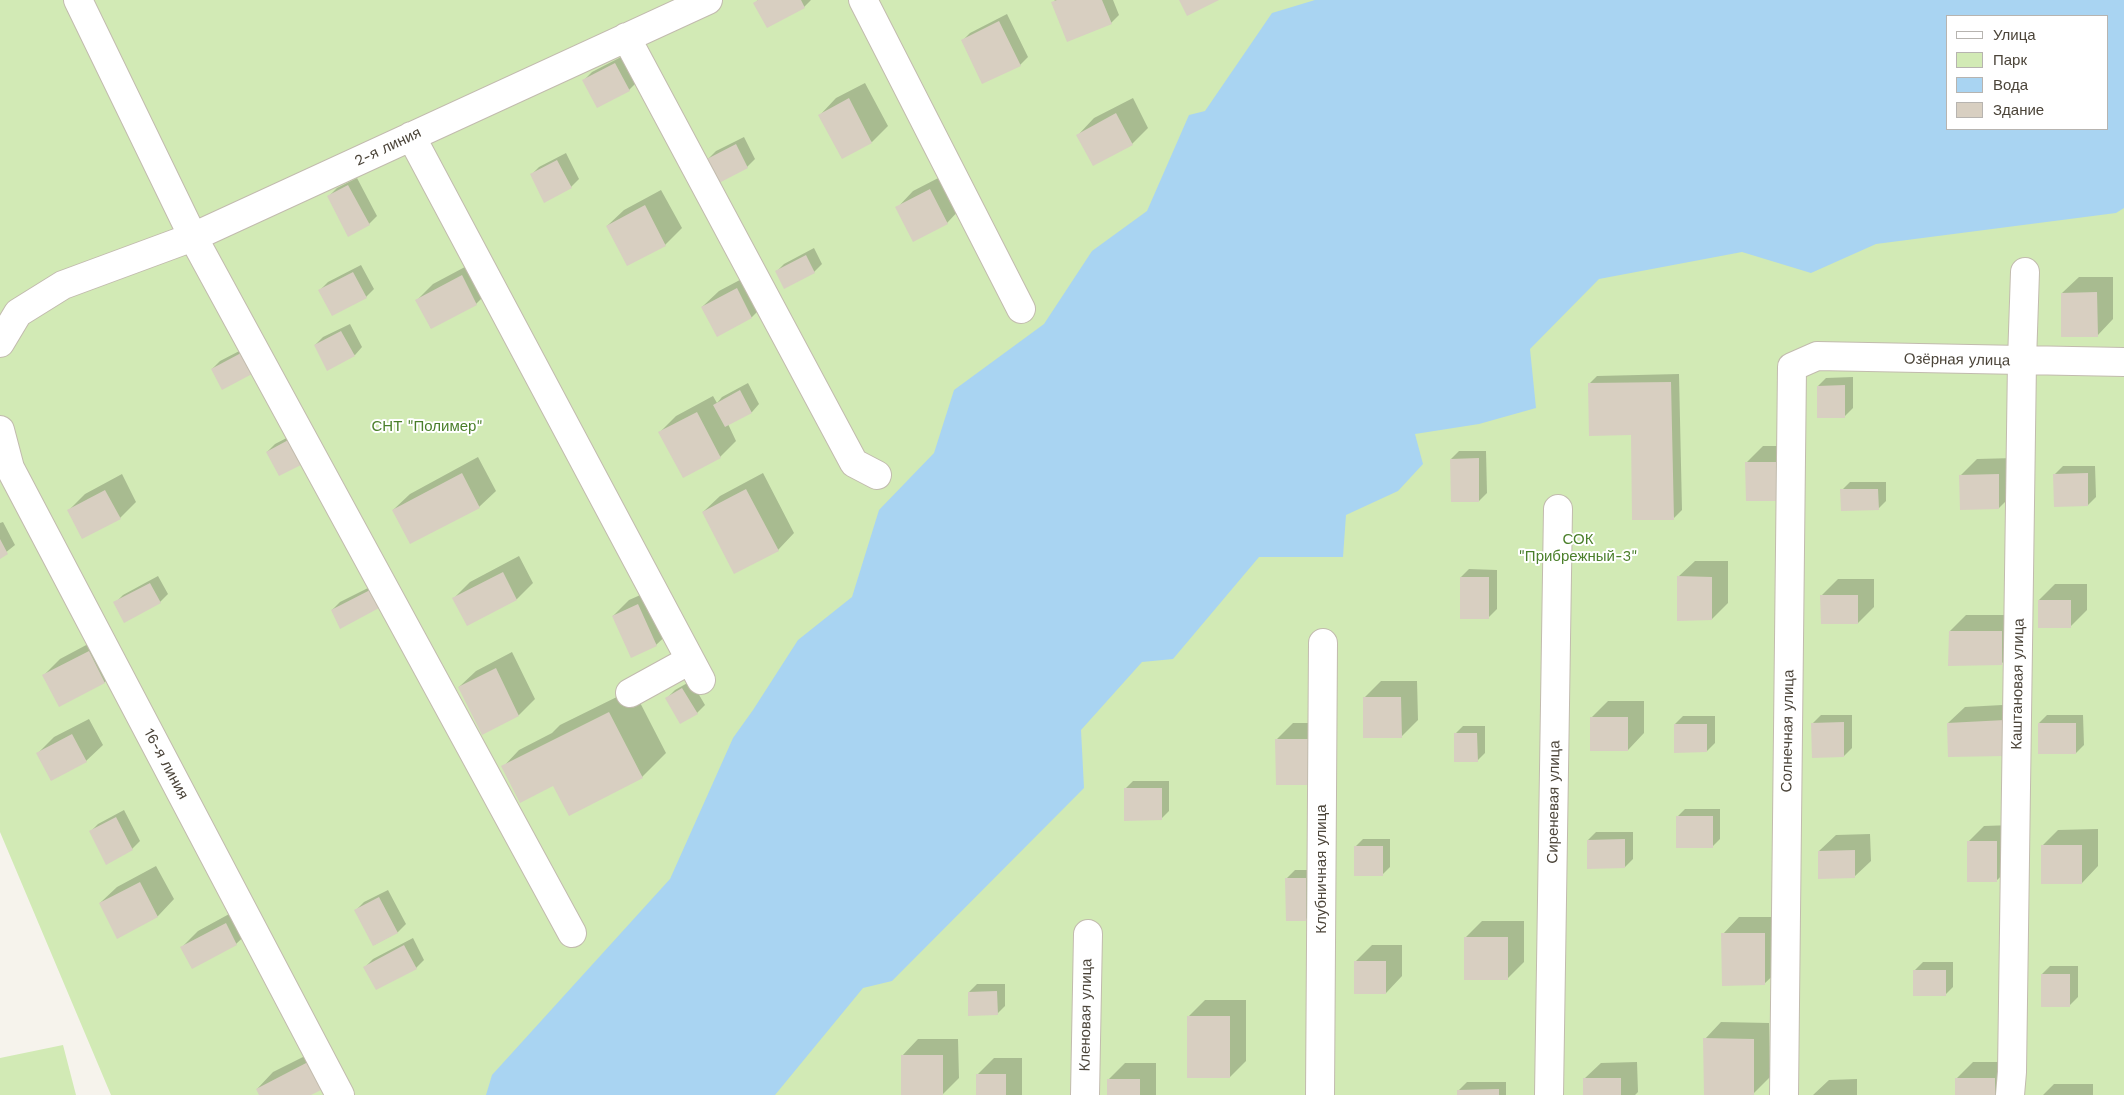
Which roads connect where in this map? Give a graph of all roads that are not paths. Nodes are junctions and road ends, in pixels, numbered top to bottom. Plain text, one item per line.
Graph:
1 (78, 0) edge
2 (708, 0) edge
3 (863, 0) edge
4 (626, 37) junction
5 (412, 136) junction
6 (193, 237) junction
7 (2025, 272) dead end
8 (1021, 309) dead end
9 (0, 343) edge
10 (2022, 361) junction
11 (2124, 362) edge
12 (1792, 368) joint
13 (0, 430) edge
14 (877, 475) dead end
15 (1558, 509) dead end
16 (1324, 643) dead end
17 (630, 693) dead end
18 (572, 933) dead end
19 (1088, 934) dead end
20 (340, 1095) edge
21 (1084, 1095) edge
22 (1320, 1095) edge
23 (1549, 1095) edge
24 (1784, 1095) edge
25 (2010, 1095) edge

1 - 6 street
2 - 4 street, 2-я линия
3 - 8 street
4 - 5 street, 2-я линия
4 - 14 street
5 - 6 street, 2-я линия
5 - 17 street
6 - 9 street, 2-я линия
6 - 18 street
7 - 10 street, Каштановая улица
10 - 11 street, Озёрная улица
10 - 12 street, Озёрная улица
10 - 25 street, Каштановая улица
12 - 24 street, Солнечная улица
13 - 20 street, 16-я линия
15 - 23 street, Сиреневая улица
16 - 22 street, Клубничная улица
19 - 21 street, Кленовая улица

